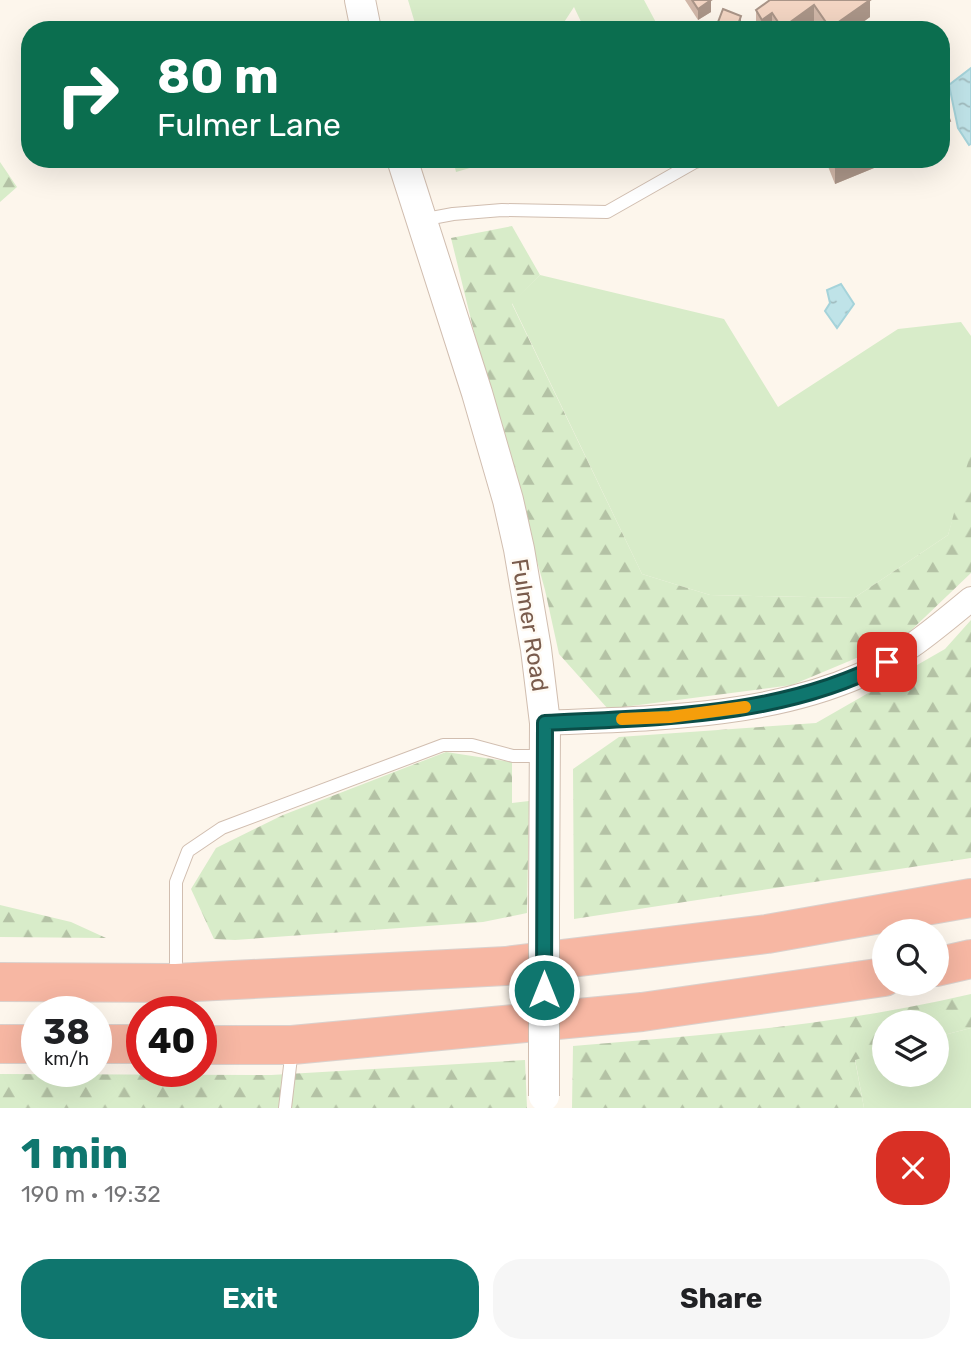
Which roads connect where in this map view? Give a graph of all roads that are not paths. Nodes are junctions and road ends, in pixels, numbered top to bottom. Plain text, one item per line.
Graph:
1 (360, 0) edge
2 (364, 21) edge
3 (405, 168) edge
4 (684, 168) edge
5 (421, 220) junction
6 (971, 598) edge
7 (545, 723) junction
8 (545, 756) junction
9 (971, 898) edge
10 (971, 959) edge
11 (949, 964) edge
12 (872, 979) edge
13 (0, 982) edge
14 (176, 983) junction
15 (0, 1044) edge
16 (21, 1044) edge
17 (217, 1045) edge
18 (292, 1045) junction
19 (544, 1102) edge
20 (285, 1108) edge

1 - 2 street
3 - 5 street, Fulmer Road
4 - 5 lane
5 - 7 street, Fulmer Road
6 - 7 street
7 - 8 street, Fulmer Road
8 - 14 lane
8 - 19 street, Fulmer Road, bridge
9 - 14 highway
10 - 11 highway
12 - 18 highway
13 - 14 highway
15 - 16 highway
17 - 18 highway
18 - 20 lane

